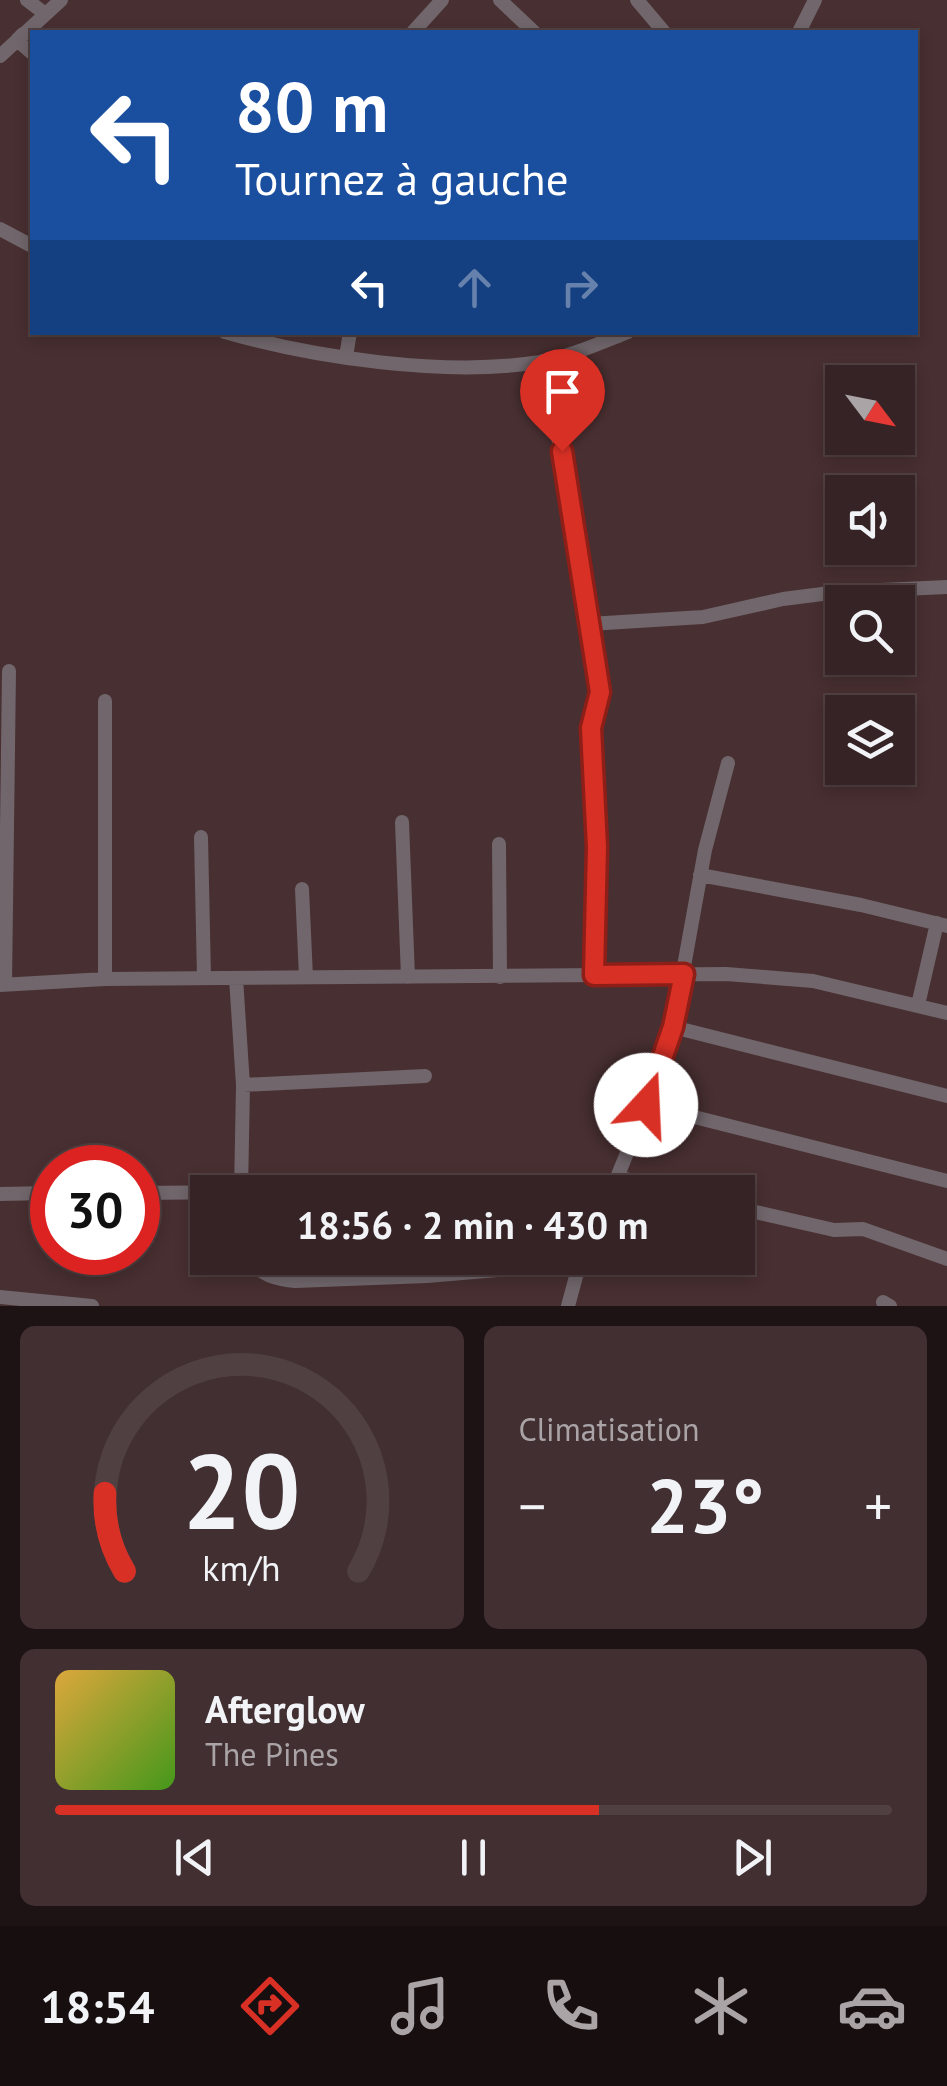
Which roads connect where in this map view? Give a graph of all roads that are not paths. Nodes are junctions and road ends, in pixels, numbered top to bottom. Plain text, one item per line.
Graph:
1 (27, 0) edge
2 (60, 0) edge
3 (442, 0) edge
4 (500, 0) edge
5 (638, 0) edge
6 (815, 0) edge
7 (39, 18) junction
8 (415, 30) edge
9 (532, 30) edge
10 (662, 30) edge
11 (800, 30) edge
12 (30, 51) edge
13 (0, 56) edge
14 (0, 229) edge
15 (30, 245) edge
16 (234, 335) edge
17 (350, 335) edge
18 (619, 335) edge
19 (346, 357) junction
20 (542, 362) junction
21 (947, 587) edge
22 (589, 624) junction
23 (9, 671) dead end
24 (105, 701) dead end
25 (728, 763) dead end
26 (402, 822) dead end
27 (201, 837) dead end
28 (500, 844) dead end
29 (700, 876) junction
30 (302, 888) dead end
31 (942, 924) edge
32 (684, 974) junction
33 (594, 975) junction
34 (306, 977) junction
35 (408, 977) junction
36 (500, 977) junction
37 (204, 978) junction
38 (236, 978) junction
39 (106, 979) junction
40 (3, 984) edge
41 (918, 1005) junction
42 (947, 1013) edge
43 (673, 1027) junction
44 (425, 1076) dead end
45 (242, 1085) junction
46 (947, 1096) edge
47 (646, 1105) junction
48 (241, 1175) edge
49 (619, 1175) edge
50 (947, 1180) edge
51 (190, 1192) edge
52 (160, 1193) edge
53 (0, 1194) edge
54 (30, 1194) edge
55 (755, 1212) edge
56 (947, 1258) edge
57 (268, 1275) edge
58 (437, 1275) edge
59 (576, 1275) edge
60 (0, 1296) edge
61 (42, 1303) edge
62 (92, 1306) edge
63 (568, 1306) edge

1 - 7 street
2 - 7 street
3 - 8 street
4 - 9 street
5 - 10 street
6 - 11 street
7 - 12 street
7 - 13 street
14 - 15 street
16 - 19 street
17 - 19 street
18 - 20 street
19 - 20 street
20 - 22 street
21 - 22 street
22 - 33 street
23 - 40 street
24 - 39 street
25 - 29 street
26 - 35 street
27 - 37 street
28 - 36 street
29 - 31 street
29 - 32 street
30 - 34 street
31 - 41 street
32 - 33 street
32 - 41 street
32 - 43 street
33 - 36 street
34 - 35 street
34 - 38 street
35 - 36 street
37 - 38 street
37 - 39 street
38 - 45 street
39 - 40 street
41 - 42 street
43 - 46 street
43 - 47 street
44 - 45 street
45 - 48 street
47 - 49 street
47 - 50 street
51 - 52 street
53 - 54 street
55 - 56 street
57 - 58 street
59 - 63 street
60 - 61 street
61 - 62 street

